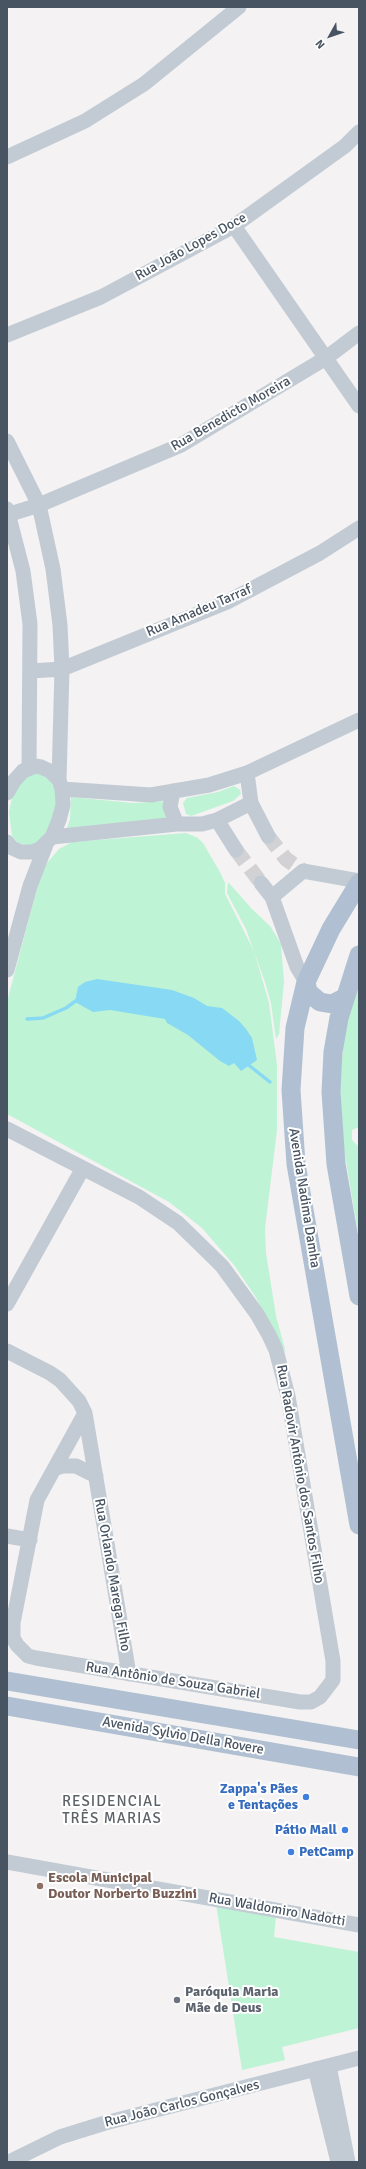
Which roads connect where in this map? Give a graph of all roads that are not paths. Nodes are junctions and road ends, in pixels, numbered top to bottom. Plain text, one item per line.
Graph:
1 (239, 7) edge
2 (359, 132) edge
3 (7, 157) edge
4 (234, 226) junction
5 (359, 333) edge
6 (7, 336) edge
7 (326, 358) junction
8 (359, 406) edge
9 (7, 441) edge
10 (39, 505) junction
11 (8, 513) edge
12 (359, 528) edge
13 (62, 669) junction
14 (31, 671) junction
15 (359, 720) edge
16 (7, 769) edge
17 (26, 770) junction
18 (247, 773) junction
19 (61, 785) junction
20 (173, 791) junction
21 (7, 793) edge
22 (251, 803) junction
23 (217, 820) junction
24 (177, 824) junction
25 (268, 836) tunnel mouth
26 (50, 839) junction
27 (7, 842) edge
28 (236, 850) tunnel mouth
29 (359, 882) edge
30 (261, 883) tunnel mouth
31 (272, 897) junction
32 (359, 955) edge
33 (7, 970) edge
34 (306, 982) junction
35 (344, 998) junction
36 (7, 1129) edge
37 (83, 1168) junction
38 (359, 1296) edge
39 (7, 1304) edge
40 (7, 1351) edge
41 (85, 1413) junction
42 (54, 1469) junction
43 (96, 1476) junction
44 (359, 1525) edge
45 (7, 1536) edge
46 (30, 1540) junction
47 (129, 1674) junction
48 (7, 1681) edge
49 (328, 1689) joint
50 (7, 1706) edge
51 (331, 1736) junction
52 (359, 1740) edge
53 (328, 1761) junction
54 (359, 1767) edge
55 (7, 1862) edge
56 (359, 1925) edge
57 (359, 2058) edge
58 (322, 2068) junction
59 (9, 2162) edge
60 (338, 2162) edge
61 (348, 2162) edge

1 - 3 street
2 - 4 street, Rua João Lopes Doce
4 - 6 street, Rua João Lopes Doce
4 - 7 street
5 - 7 street, Rua Benedicto Moreira
7 - 8 street
7 - 10 street, Rua Benedicto Moreira
9 - 10 street
10 - 11 street, Rua Benedicto Moreira
10 - 13 street
11 - 14 street
12 - 13 street, Rua Amadeu Tarraf
13 - 14 street, Rua Amadeu Tarraf
13 - 19 street
14 - 17 street
15 - 18 street
16 - 17 street
17 - 19 street
17 - 21 street
18 - 20 street
18 - 22 street
19 - 20 street
19 - 26 street
20 - 24 street
22 - 23 street
22 - 25 street
23 - 24 street
23 - 28 street
24 - 26 street
26 - 27 street
26 - 33 street
29 - 31 street
29 - 34 main road, Avenida Nadima Damha
30 - 31 street
31 - 34 street
32 - 35 main road
34 - 35 main road
34 - 44 main road, Avenida Nadima Damha
35 - 38 main road
36 - 37 street, Rua Radovir Antônio dos Santos Filho
37 - 39 street
37 - 49 street, Rua Radovir Antônio dos Santos Filho
40 - 41 street, Rua Orlando Marega Filho
41 - 42 street
41 - 43 street, Rua Orlando Marega Filho
42 - 43 street
42 - 46 street
43 - 47 street, Rua Orlando Marega Filho
45 - 46 street
46 - 47 street, Rua Antônio de Souza Gabriel
47 - 49 street, Rua Antônio de Souza Gabriel
48 - 51 main road, Avenida Sylvio Della Rovere
50 - 53 main road, Avenida Sylvio Della Rovere
51 - 52 main road, Avenida Sylvio Della Rovere
51 - 53 main road
53 - 54 main road, Avenida Sylvio Della Rovere
55 - 56 street, Rua Waldomiro Nadotti
57 - 58 street, Rua João Carlos Gonçalves
58 - 59 street, Rua João Carlos Gonçalves
58 - 60 street
58 - 61 street

